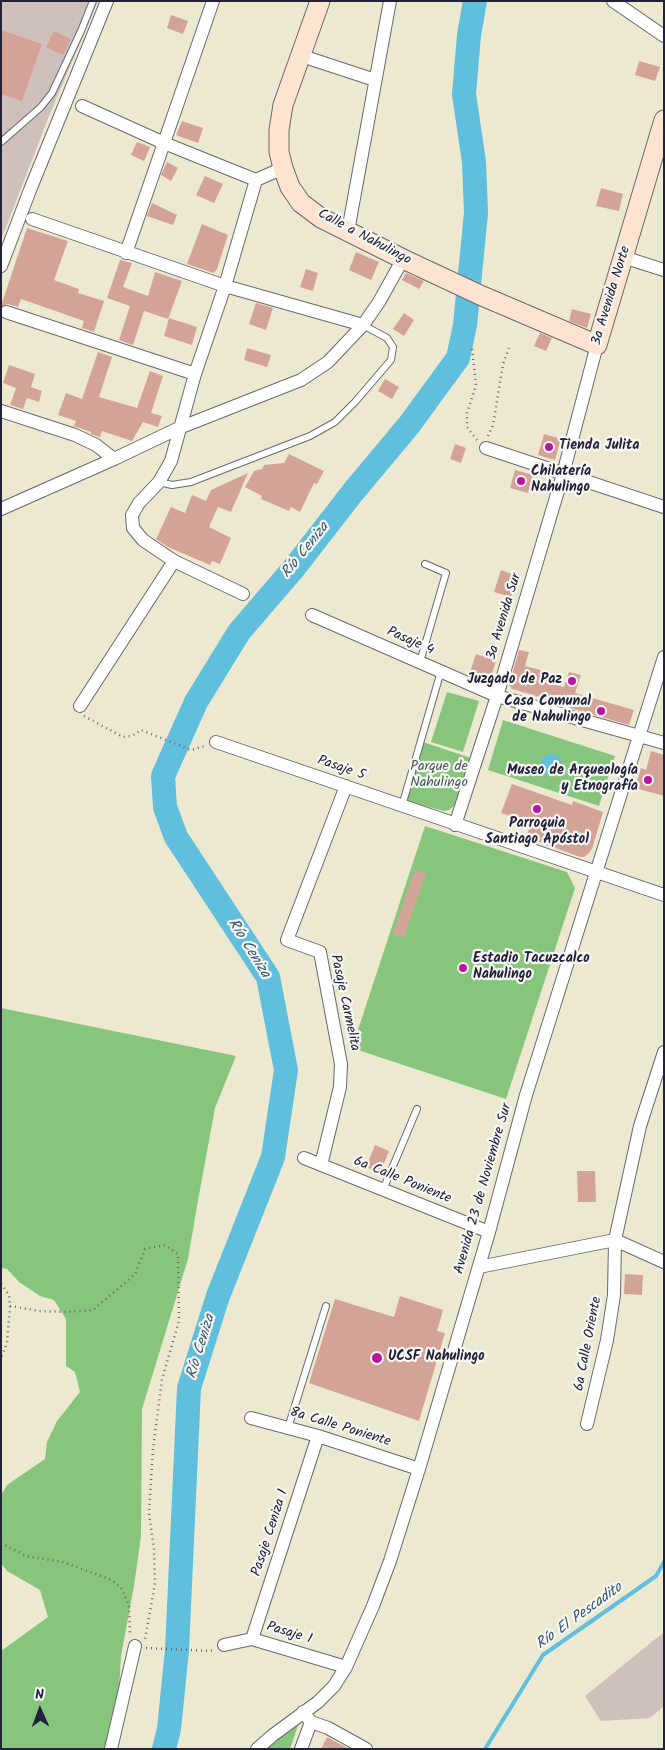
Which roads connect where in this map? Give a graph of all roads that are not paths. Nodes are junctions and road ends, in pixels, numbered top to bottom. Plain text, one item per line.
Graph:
1 (93, 1) edge
2 (107, 1) edge
3 (213, 1) edge
4 (320, 1) edge
5 (390, 1) edge
6 (612, 1) edge
7 (664, 36) edge
8 (302, 56) junction
9 (375, 80) junction
10 (82, 106) dead end
11 (664, 120) edge
12 (1, 142) edge
13 (164, 143) junction
14 (283, 168) junction
15 (256, 180) junction
16 (32, 219) dead end
17 (348, 231) junction
18 (126, 253) junction
19 (623, 257) junction
20 (403, 259) junction
21 (1, 266) edge
22 (664, 270) edge
23 (225, 286) junction
24 (6, 312) dead end
25 (363, 325) junction
26 (597, 345) junction
27 (195, 374) junction
28 (1, 411) edge
29 (179, 428) junction
30 (486, 448) road end
31 (114, 459) junction
32 (563, 474) junction
33 (159, 482) junction
34 (664, 507) edge
35 (1, 509) edge
36 (174, 561) junction
37 (425, 564) dead end
38 (243, 594) dead end
39 (312, 615) dead end
40 (664, 657) edge
41 (420, 662) junction
42 (441, 671) junction
43 (497, 696) junction
44 (80, 706) road end
45 (639, 736) junction
46 (216, 742) dead end
47 (664, 743) edge
48 (346, 786) junction
49 (402, 806) junction
50 (455, 825) junction
51 (597, 872) junction
52 (664, 896) edge
53 (664, 1052) edge
54 (417, 1109) dead end
55 (304, 1158) dead end
56 (321, 1165) junction
57 (383, 1190) junction
58 (488, 1232) junction
59 (615, 1240) junction
60 (664, 1262) edge
61 (479, 1266) junction
62 (326, 1306) dead end
63 (251, 1418) dead end
64 (587, 1424) dead end
65 (288, 1428) junction
66 (318, 1436) junction
67 (419, 1469) junction
68 (252, 1639) junction
69 (224, 1645) dead end
70 (140, 1647) road end
71 (346, 1667) junction
72 (307, 1717) junction
73 (111, 1749) edge
74 (257, 1749) edge
75 (301, 1749) edge
76 (366, 1749) edge

1 - 12 lane
2 - 21 street
3 - 13 street
4 - 8 street, Calle a Nahulingo
5 - 9 street
6 - 7 street
8 - 9 street
8 - 14 street, Calle a Nahulingo
9 - 17 street
10 - 13 street
11 - 19 street, 3a Avenida Norte
13 - 15 street
13 - 18 street
14 - 15 street
14 - 17 street, Calle a Nahulingo
15 - 23 street
16 - 18 street
17 - 20 street, Calle a Nahulingo
18 - 23 street
19 - 22 street
19 - 26 street, 3a Avenida Norte
20 - 25 street
20 - 26 street, Calle a Nahulingo
23 - 25 street
23 - 27 street
24 - 27 street
25 - 29 street
25 - 33 lane
26 - 32 street, 3a Avenida Norte
27 - 29 street
28 - 31 street
29 - 31 street
29 - 33 street
30 - 32 street
31 - 35 street
32 - 34 street
32 - 43 street, 3a Avenida Sur
33 - 36 street
36 - 38 street
36 - 44 street
37 - 41 lane
39 - 41 street, Pasaje 4
40 - 45 street, Avenida 23 de Noviembre Sur
41 - 42 street, Pasaje 4
42 - 43 street, Pasaje 4
42 - 49 lane
43 - 45 street, Pasaje 4
43 - 50 street, 3a Avenida Sur
45 - 47 street, Pasaje 4
45 - 51 street, Avenida 23 de Noviembre Sur
46 - 48 street, Pasaje 5
48 - 49 street, Pasaje 5
48 - 56 street, Pasaje Carmelita
49 - 50 street, Pasaje 5
50 - 51 street, Pasaje 5
51 - 52 street, Pasaje 5
51 - 58 street, Avenida 23 de Noviembre Sur
53 - 59 street, 6a Calle Oriente
54 - 57 lane
55 - 56 street, 6a Calle Poniente
56 - 57 street, 6a Calle Poniente
57 - 58 street, 6a Calle Poniente
58 - 61 street, Avenida 23 de Noviembre Sur
59 - 60 street
59 - 61 street
59 - 64 street, 6a Calle Oriente
61 - 67 street, Avenida 23 de Noviembre Sur
62 - 65 lane
63 - 65 street, 8a Calle Poniente
65 - 66 street, 8a Calle Poniente
66 - 67 street, 8a Calle Poniente
66 - 68 street, Pasaje Ceniza 1
67 - 71 street, Avenida 23 de Noviembre Sur
68 - 69 street, Pasaje 1
68 - 71 street, Pasaje 1
70 - 73 street
71 - 72 street, Avenida 23 de Noviembre Sur
72 - 74 street, Avenida 23 de Noviembre Sur
72 - 75 street
72 - 76 street

